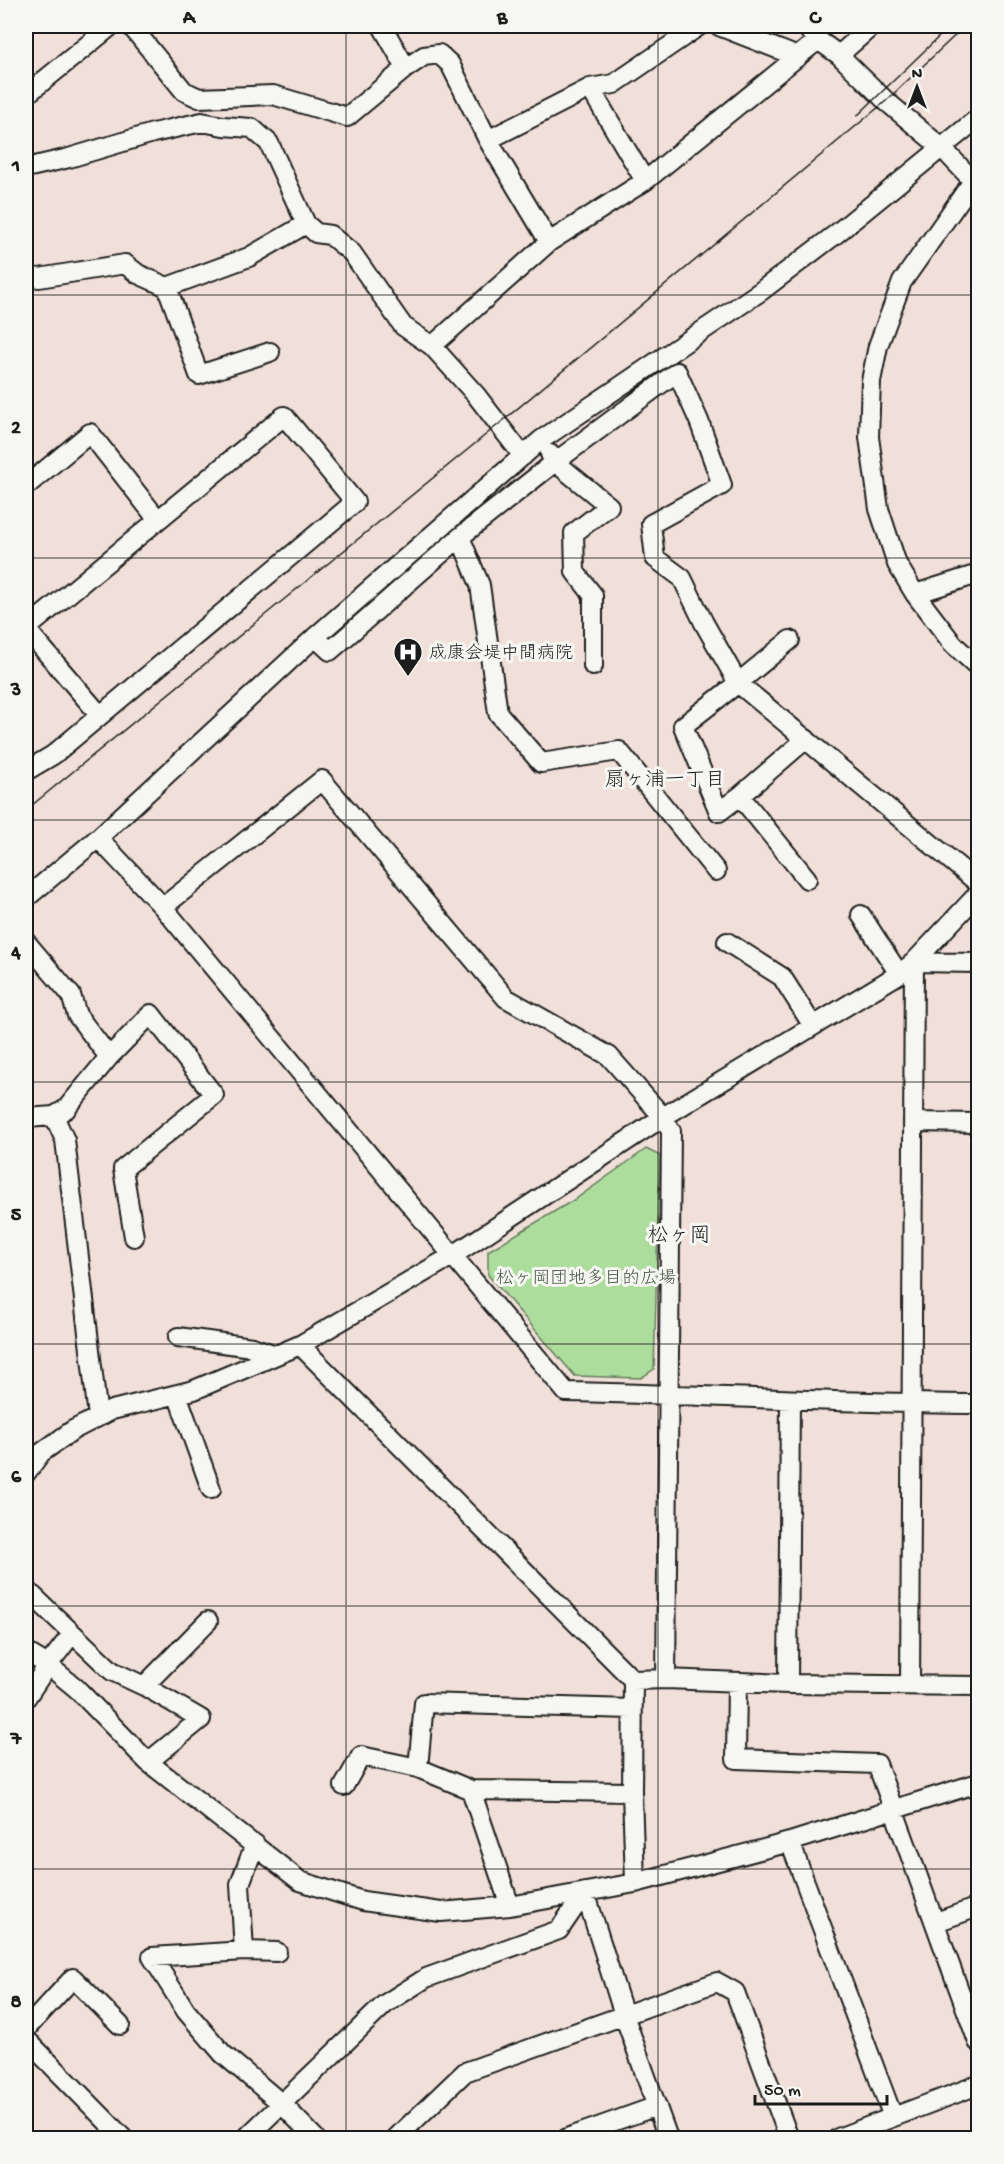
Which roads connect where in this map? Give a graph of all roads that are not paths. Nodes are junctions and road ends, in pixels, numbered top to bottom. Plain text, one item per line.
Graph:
1 (111, 26) edge
2 (131, 26) edge
3 (382, 26) edge
4 (699, 26) edge
5 (719, 26) edge
6 (805, 26) edge
7 (872, 26) edge
8 (818, 40) junction
9 (839, 55) junction
10 (798, 57) junction
11 (406, 68) junction
12 (590, 88) junction
13 (26, 95) edge
14 (199, 98) junction
15 (978, 118) edge
16 (202, 122) junction
17 (488, 140) junction
18 (943, 149) junction
19 (26, 168) edge
20 (645, 181) junction
21 (976, 183) edge
22 (306, 224) junction
23 (549, 242) junction
24 (26, 276) edge
25 (167, 287) junction
26 (432, 346) junction
27 (270, 352) dead end
28 (541, 440) junction
29 (523, 456) junction
30 (555, 462) junction
31 (26, 486) edge
32 (158, 520) junction
33 (460, 537) junction
34 (978, 574) edge
35 (915, 594) junction
36 (26, 629) edge
37 (315, 637) junction
38 (790, 640) dead end
39 (593, 666) dead end
40 (978, 667) edge
41 (738, 682) junction
42 (99, 714) junction
43 (806, 739) junction
44 (26, 771) edge
45 (740, 796) junction
46 (98, 838) junction
47 (716, 871) dead end
48 (807, 879) dead end
49 (978, 883) edge
50 (978, 894) edge
51 (26, 898) edge
52 (163, 907) junction
53 (861, 915) dead end
54 (26, 942) edge
55 (727, 942) dead end
56 (914, 962) junction
57 (978, 963) edge
58 (898, 974) junction
59 (813, 1026) junction
60 (109, 1057) junction
61 (54, 1116) junction
62 (663, 1117) junction
63 (26, 1118) edge
64 (913, 1122) junction
65 (978, 1123) edge
66 (134, 1237) dead end
67 (452, 1256) junction
68 (178, 1337) dead end
69 (300, 1345) junction
70 (276, 1355) junction
71 (668, 1393) junction
72 (177, 1394) junction
73 (790, 1401) junction
74 (911, 1404) junction
75 (978, 1404) edge
76 (98, 1417) junction
77 (26, 1473) edge
78 (211, 1489) dead end
79 (26, 1589) edge
80 (208, 1621) dead end
81 (72, 1634) junction
82 (26, 1652) edge
83 (48, 1665) junction
84 (666, 1679) junction
85 (633, 1680) junction
86 (737, 1682) junction
87 (788, 1684) junction
88 (910, 1685) junction
89 (144, 1686) junction
90 (978, 1686) edge
91 (26, 1698) edge
92 (632, 1709) junction
93 (148, 1762) junction
94 (418, 1768) junction
95 (978, 1783) edge
96 (344, 1786) dead end
97 (471, 1790) junction
98 (632, 1791) junction
99 (894, 1809) junction
100 (790, 1842) junction
101 (255, 1844) junction
102 (635, 1883) junction
103 (585, 1892) junction
104 (510, 1906) junction
105 (978, 1907) edge
106 (936, 1922) junction
107 (244, 1951) junction
108 (277, 1952) dead end
109 (624, 2015) junction
110 (120, 2025) dead end
111 (26, 2029) edge
112 (26, 2038) edge
113 (978, 2042) edge
114 (978, 2085) edge
115 (282, 2104) junction
116 (657, 2106) junction
117 (893, 2117) junction
118 (123, 2139) edge
119 (246, 2139) edge
120 (315, 2139) edge
121 (396, 2139) edge
122 (567, 2139) edge
123 (668, 2139) edge
124 (789, 2139) edge
125 (838, 2139) edge

1 - 13 street
2 - 14 street
3 - 11 street
4 - 12 street
5 - 10 street
6 - 8 street
7 - 9 street
8 - 9 street
8 - 10 street
9 - 18 street
10 - 20 street
11 - 14 street
11 - 17 street
12 - 17 street
12 - 20 street
14 - 16 street
15 - 18 street
16 - 19 street
16 - 22 street
17 - 23 street
18 - 21 street
18 - 28 street
20 - 23 street
21 - 35 street
22 - 25 street
22 - 26 street
23 - 26 street
24 - 25 street
25 - 27 street
26 - 29 street
28 - 29 street
28 - 30 street
29 - 37 street
30 - 33 street
30 - 39 street
30 - 41 street
31 - 32 street
32 - 36 street
32 - 42 street
33 - 37 street
33 - 47 street
34 - 35 street
35 - 40 street
36 - 42 street
37 - 46 street
38 - 41 street
41 - 43 street
41 - 45 street
42 - 44 street
43 - 45 street
43 - 49 street
45 - 48 street
46 - 51 street
46 - 52 street
50 - 56 street
52 - 62 street
52 - 67 street
53 - 58 street
54 - 60 street
55 - 59 street
56 - 57 street
56 - 58 street
56 - 64 street
58 - 59 street
59 - 62 street
60 - 61 street
60 - 66 street
61 - 63 street
61 - 76 street
62 - 67 street
62 - 71 street
64 - 65 street
64 - 74 street
67 - 69 street
67 - 71 street
68 - 70 street
69 - 70 street
69 - 85 street
70 - 72 street
71 - 73 street
71 - 84 street
72 - 76 street
72 - 78 street
73 - 74 street
73 - 87 street
74 - 75 street
74 - 88 street
76 - 77 street
79 - 81 street
80 - 89 street
81 - 83 street
81 - 89 street
82 - 83 street
83 - 91 street
83 - 93 street
84 - 85 street
84 - 86 street
85 - 92 street
86 - 87 street
86 - 99 street
87 - 88 street
88 - 90 street
89 - 93 street
92 - 94 street
92 - 98 street
93 - 101 street
94 - 96 street
94 - 97 street
95 - 99 street
97 - 98 street
97 - 104 street
98 - 102 street
99 - 100 street
99 - 106 street
100 - 102 street
100 - 117 street
101 - 104 street
101 - 107 street
102 - 103 street
103 - 104 street
103 - 109 street
103 - 115 street
105 - 106 street
106 - 113 street
107 - 108 street
107 - 115 street
109 - 116 street
109 - 121 street
109 - 124 street
110 - 111 street
112 - 118 street
114 - 117 street
115 - 119 street
115 - 120 street
116 - 122 street
116 - 123 street
117 - 125 street

